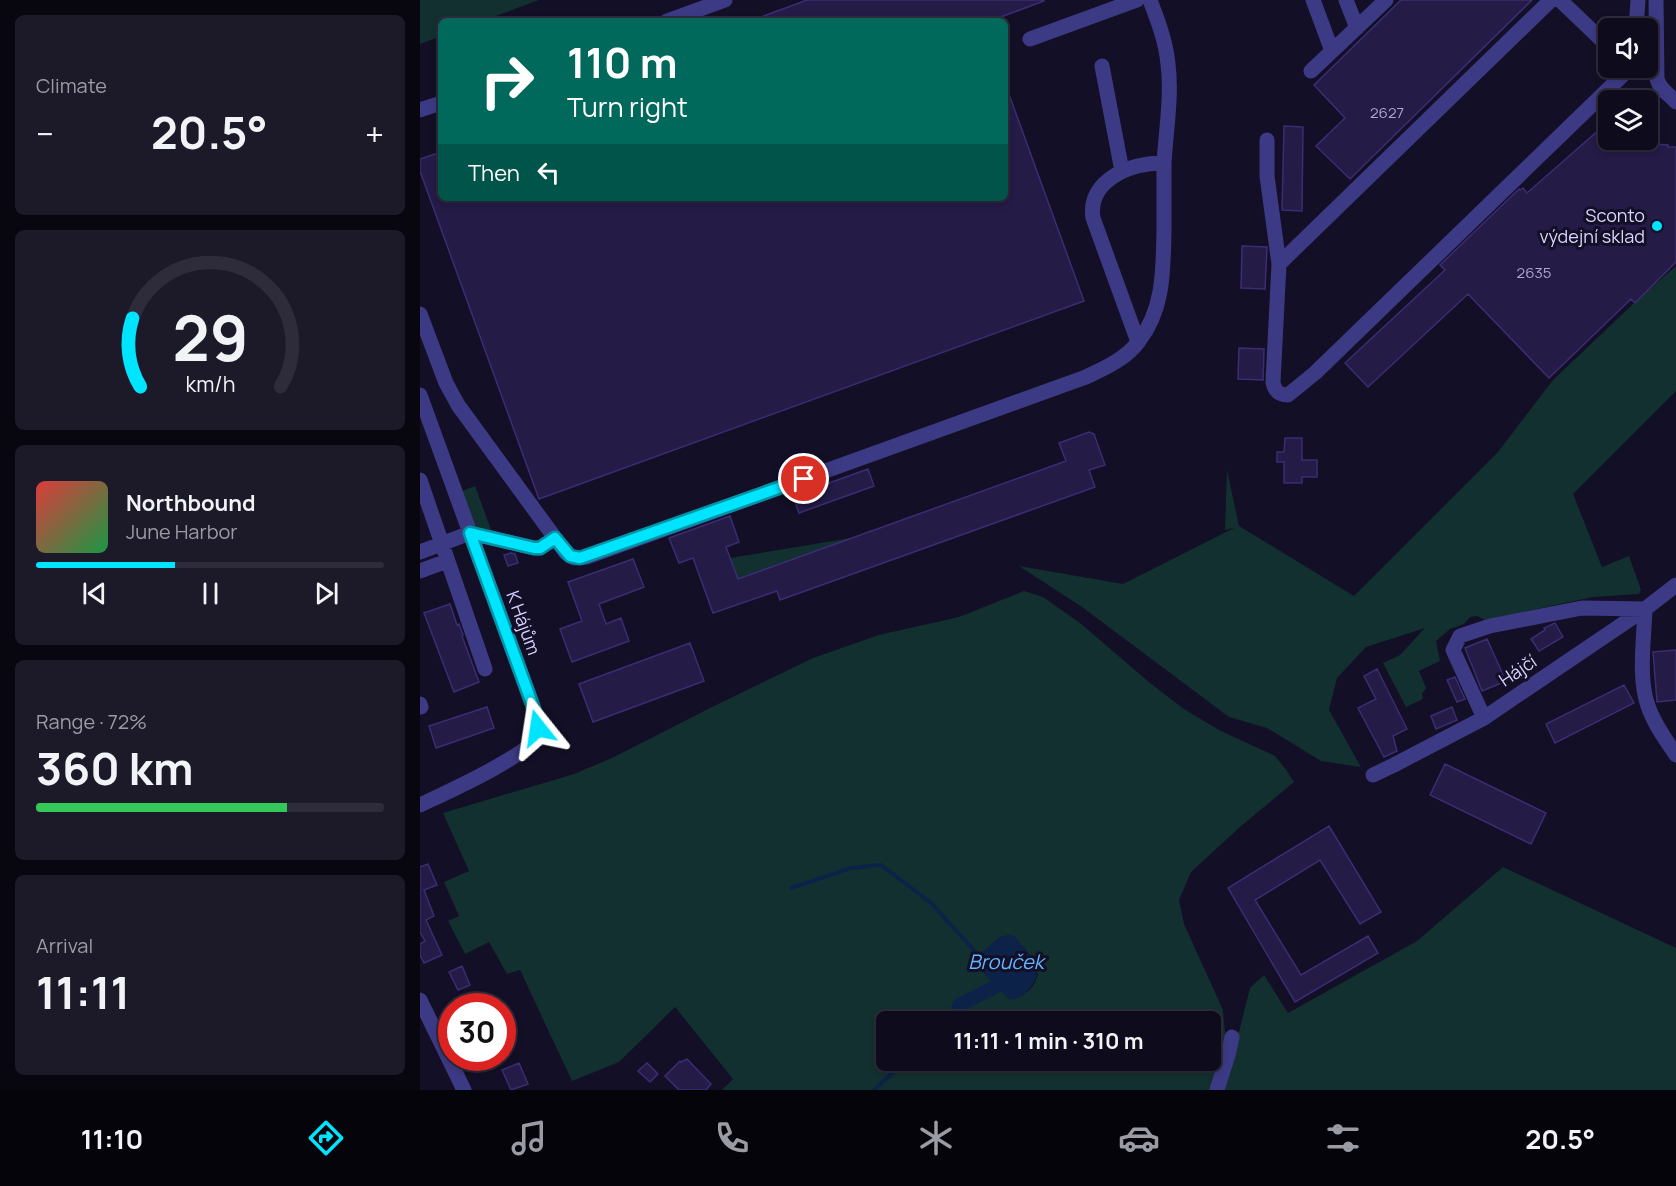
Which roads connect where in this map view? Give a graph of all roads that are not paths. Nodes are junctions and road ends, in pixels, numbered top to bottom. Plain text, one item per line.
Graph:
1 (725, 0) edge
2 (1137, 0) edge
3 (1150, 0) edge
4 (1314, 0) edge
5 (1346, 0) edge
6 (1386, 0) edge
7 (1551, 0) edge
8 (1560, 0) edge
9 (1638, 0) edge
10 (1656, 0) edge
11 (675, 18) edge
12 (1637, 18) edge
13 (1654, 18) edge
14 (1357, 28) junction
15 (1598, 36) edge
16 (1030, 39) dead end
17 (1332, 51) junction
18 (1102, 66) dead end
19 (1311, 71) dead end
20 (1620, 78) edge
21 (1657, 78) edge
22 (1676, 102) edge
23 (438, 104) edge
24 (420, 110) edge
25 (1267, 140) dead end
26 (1164, 163) junction
27 (1122, 171) junction
28 (1279, 264) junction
29 (420, 314) edge
30 (1138, 342) junction
31 (420, 395) edge
32 (420, 480) edge
33 (470, 533) junction
34 (555, 538) junction
35 (441, 544) junction
36 (420, 552) edge
37 (447, 561) junction
38 (420, 571) edge
39 (1676, 585) edge
40 (1645, 609) junction
41 (485, 669) dead end
42 (1484, 718) junction
43 (1676, 755) edge
44 (1373, 775) dead end
45 (420, 805) edge
46 (420, 1000) edge
47 (1232, 1037) dead end
48 (464, 1090) edge
49 (1217, 1090) edge

1 - 11 street
2 - 16 street
3 - 26 street
4 - 17 street
5 - 14 street
6 - 14 street
7 - 28 street
8 - 15 street
9 - 12 street
10 - 13 street
14 - 17 street
17 - 19 street
18 - 27 street
20 - 28 street
21 - 22 street
23 - 24 street
25 - 28 street
26 - 27 street
26 - 30 street
27 - 30 street
29 - 34 street
30 - 34 street
31 - 33 street, K Hájům
32 - 35 street
33 - 34 street
33 - 35 street
33 - 45 street, K Hájům
35 - 36 street
35 - 37 street
37 - 38 street
37 - 41 street
39 - 40 street, Hájčí
40 - 42 street, Hájčí
40 - 42 street
40 - 43 street
42 - 44 street, Hájčí
46 - 48 street
47 - 49 street

